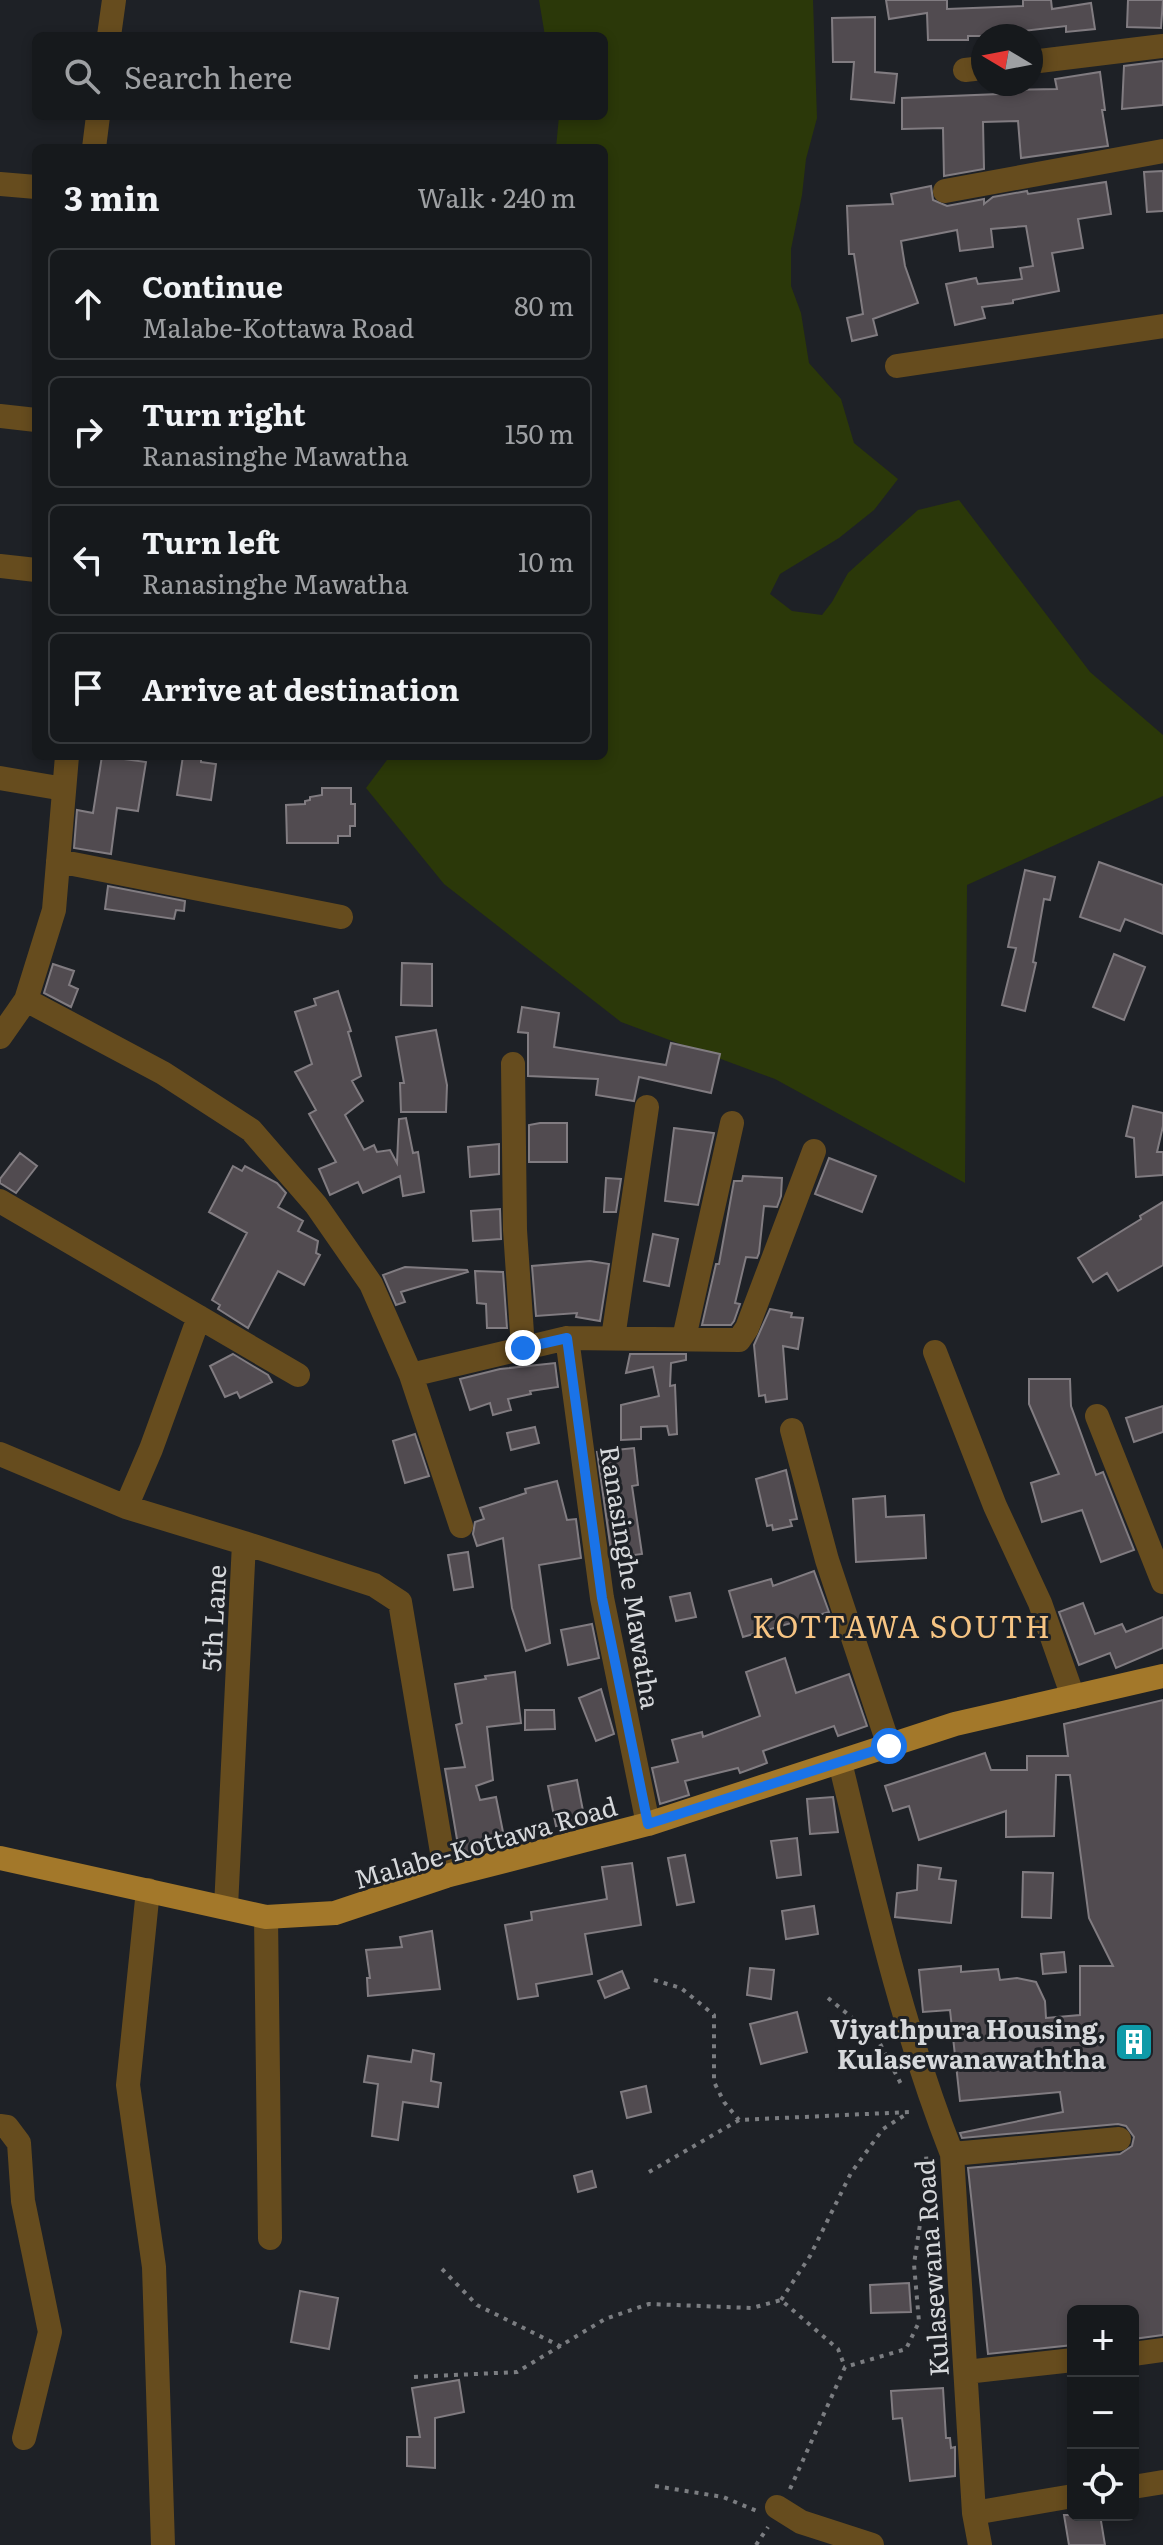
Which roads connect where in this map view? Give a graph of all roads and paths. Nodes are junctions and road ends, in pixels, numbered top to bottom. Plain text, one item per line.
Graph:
1 (114, 0) edge
2 (110, 32) edge
3 (1163, 46) edge
4 (1043, 61) edge
5 (98, 120) edge
6 (94, 144) edge
7 (1163, 151) edge
8 (0, 184) edge
9 (32, 187) edge
10 (945, 191) dead end
11 (1163, 326) edge
12 (897, 366) dead end
13 (0, 416) edge
14 (32, 420) edge
15 (0, 566) edge
16 (32, 570) edge
17 (67, 760) edge
18 (0, 778) edge
19 (64, 789) junction
20 (58, 861) junction
21 (341, 917) dead end
22 (26, 1000) junction
23 (0, 1037) edge
24 (513, 1064) dead end
25 (647, 1107) dead end
26 (732, 1123) dead end
27 (814, 1151) dead end
28 (0, 1201) edge
29 (199, 1317) junction
30 (567, 1338) junction
31 (613, 1338) junction
32 (684, 1338) junction
33 (523, 1348) junction
34 (935, 1352) dead end
35 (298, 1375) dead end
36 (411, 1375) junction
37 (1097, 1416) dead end
38 (792, 1430) dead end
39 (0, 1454) edge
40 (126, 1507) junction
41 (461, 1526) dead end
42 (244, 1543) junction
43 (1163, 1582) edge
44 (1163, 1676) edge
45 (1073, 1697) junction
46 (889, 1746) junction
47 (840, 1762) junction
48 (648, 1824) junction
49 (0, 1858) edge
50 (446, 1876) junction
51 (148, 1890) junction
52 (226, 1907) junction
53 (266, 1917) junction
54 (654, 1980) dead end
55 (828, 1998) dead end
56 (902, 2086) dead end
57 (909, 2098) dead end
58 (909, 2112) junction
59 (925, 2118) junction
60 (739, 2120) junction
61 (0, 2126) edge
62 (1119, 2139) dead end
63 (925, 2141) dead end
64 (952, 2154) junction
65 (649, 2172) dead end
66 (270, 2238) dead end
67 (442, 2269) dead end
68 (781, 2300) junction
69 (562, 2347) junction
70 (1163, 2350) edge
71 (1139, 2353) edge
72 (1067, 2361) edge
73 (845, 2367) junction
74 (966, 2372) junction
75 (414, 2377) dead end
76 (24, 2438) dead end
77 (1163, 2482) edge
78 (655, 2486) dead end
79 (1139, 2486) edge
80 (1067, 2497) edge
81 (776, 2513) junction
82 (974, 2513) junction
83 (163, 2545) edge
84 (756, 2545) edge
85 (872, 2545) edge
86 (980, 2545) edge

1 - 2 street
3 - 4 street
5 - 6 street
7 - 10 street
8 - 9 street
11 - 12 street
13 - 14 street
15 - 16 street
17 - 19 street
18 - 19 street
19 - 20 street
20 - 21 street
20 - 22 street
22 - 23 street
22 - 36 street
24 - 33 street
25 - 31 street
26 - 32 street
27 - 32 street
28 - 29 street
29 - 35 street
29 - 40 street
30 - 31 street
30 - 33 street
30 - 48 street, Ranasinghe Mawatha
31 - 32 street
33 - 36 street
34 - 45 street
36 - 41 street
37 - 43 street
38 - 46 street
39 - 40 street, 5th Lane
40 - 42 street, 5th Lane
42 - 50 street
42 - 52 street, 5th Lane
44 - 45 main road, Malabe-Kottawa Road
45 - 46 main road, Malabe-Kottawa Road
46 - 47 main road, Malabe-Kottawa Road
47 - 48 main road, Malabe-Kottawa Road
47 - 59 street, Kulasewana Road
48 - 50 main road, Malabe-Kottawa Road
49 - 51 main road, Malabe-Kottawa Road
50 - 53 main road, Malabe-Kottawa Road
51 - 52 main road, Malabe-Kottawa Road
51 - 83 street
52 - 53 main road, Malabe-Kottawa Road
53 - 66 street
54 - 60 path
55 - 56 path
57 - 58 path
58 - 59 path
58 - 59 path
58 - 60 path
58 - 68 path
59 - 64 street, Kulasewana Road
60 - 65 path
61 - 76 street
62 - 64 street
63 - 73 path
64 - 74 street, Kulasewana Road
67 - 69 path
68 - 69 path
68 - 73 path
69 - 75 path
70 - 71 street
72 - 74 street
73 - 81 path
74 - 82 street, Kulasewana Road
77 - 79 street
78 - 81 path
80 - 82 street
81 - 84 path
81 - 85 street
82 - 86 street, Kulasewana Road

